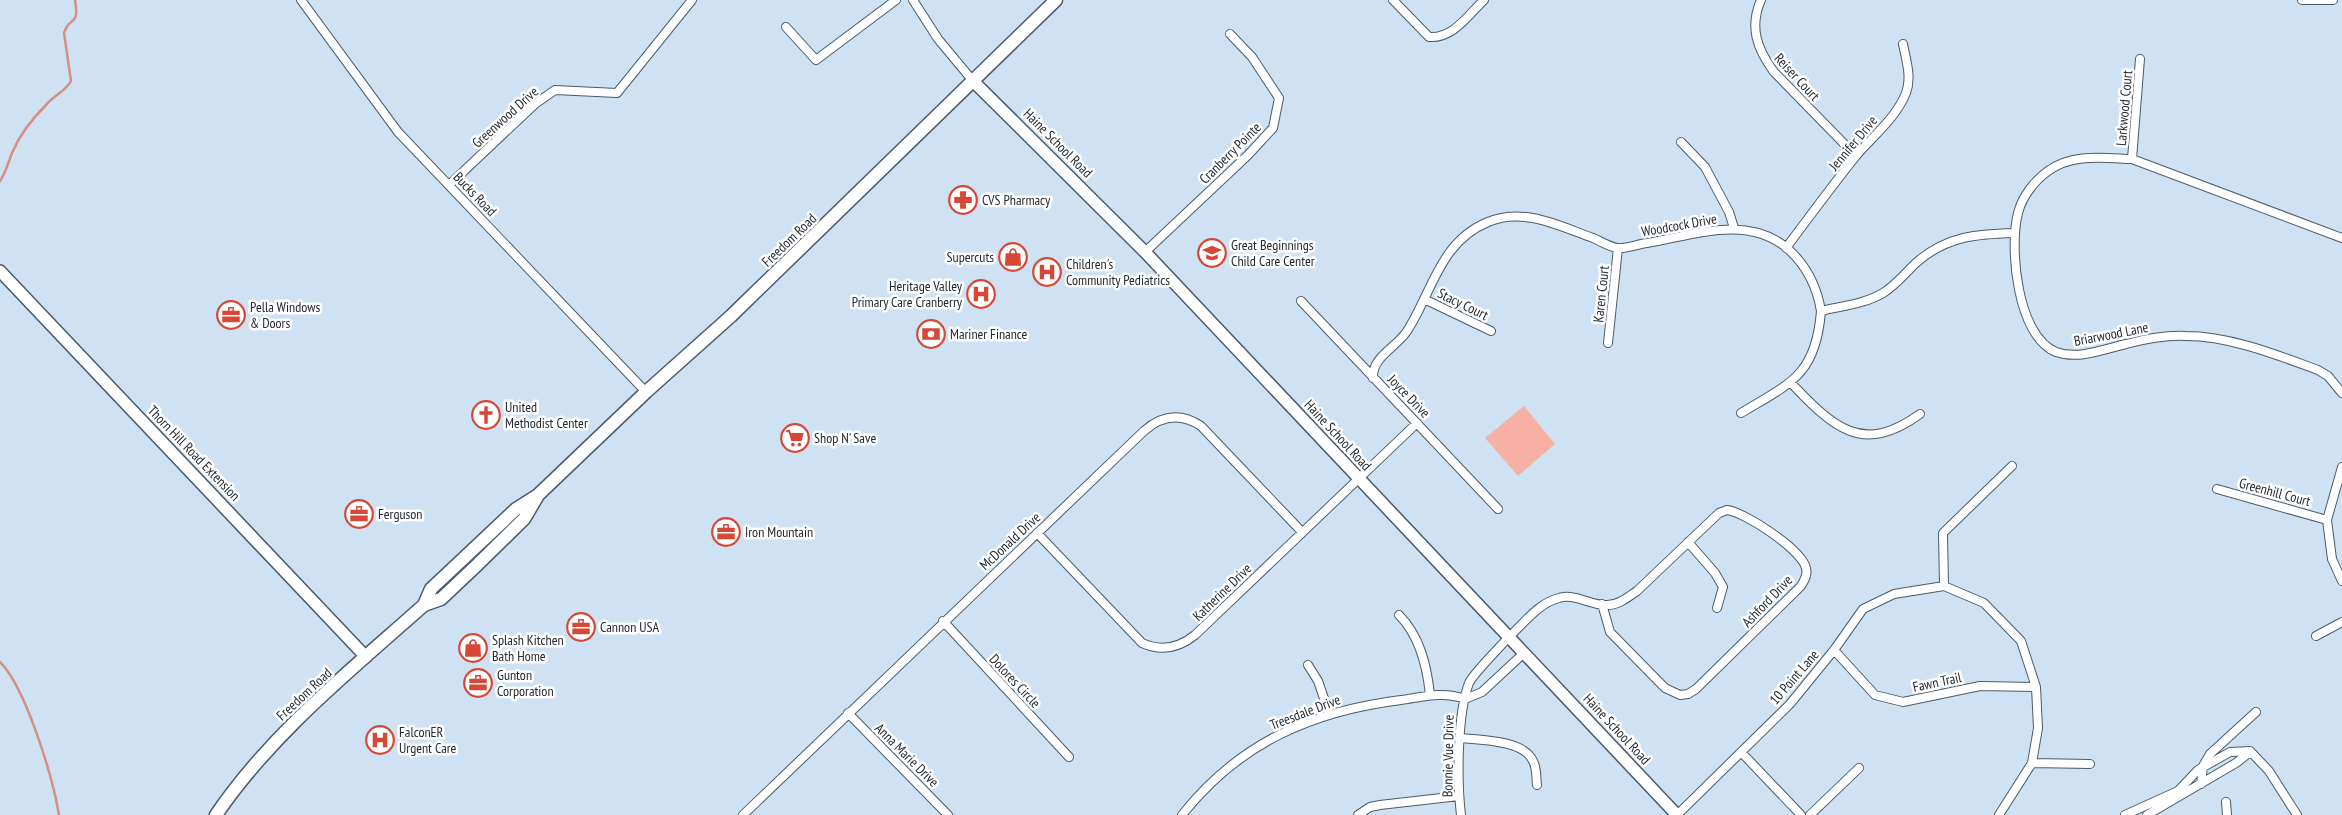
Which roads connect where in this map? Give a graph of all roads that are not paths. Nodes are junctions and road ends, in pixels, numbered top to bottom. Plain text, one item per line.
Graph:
1 (301, 0) edge
2 (692, 0) edge
3 (896, 0) edge
4 (912, 0) edge
5 (1056, 0) edge
6 (1393, 0) edge
7 (1484, 0) edge
8 (1762, 0) edge
9 (2302, 0) edge
10 (2333, 0) edge
11 (786, 27) dead end
12 (1230, 34) dead end
13 (1903, 44) dead end
14 (2140, 59) dead end
15 (973, 81) junction
16 (1681, 142) dead end
17 (1856, 156) junction
18 (2132, 159) junction
19 (449, 185) junction
20 (1734, 228) junction
21 (2014, 234) junction
22 (2342, 238) edge
23 (1618, 248) junction
24 (1786, 248) junction
25 (1145, 252) junction
26 (0, 272) edge
27 (1424, 298) junction
28 (1301, 301) dead end
29 (1821, 311) junction
30 (1491, 332) dead end
31 (1608, 343) dead end
32 (1373, 378) junction
33 (1791, 383) junction
34 (646, 392) junction
35 (2342, 393) edge
36 (1741, 413) dead end
37 (1920, 414) dead end
38 (1417, 423) junction
39 (2012, 466) dead end
40 (2342, 467) edge
41 (1359, 479) junction
42 (2217, 489) dead end
43 (1498, 509) dead end
44 (2327, 520) junction
45 (1302, 532) junction
46 (1037, 534) junction
47 (1688, 542) junction
48 (2342, 581) edge
49 (1944, 586) junction
50 (1602, 604) junction
51 (1717, 608) dead end
52 (1399, 615) dead end
53 (943, 622) junction
54 (2342, 622) edge
55 (2316, 636) dead end
56 (1508, 637) junction
57 (1834, 650) junction
58 (1524, 653) junction
59 (366, 657) junction
60 (1308, 665) dead end
61 (2036, 687) junction
62 (1430, 695) junction
63 (1465, 699) junction
64 (2256, 712) dead end
65 (848, 713) junction
66 (1329, 713) junction
67 (1460, 738) junction
68 (2250, 751) junction
69 (1741, 752) junction
70 (1069, 757) dead end
71 (2032, 763) junction
72 (2090, 764) dead end
73 (2203, 766) junction
74 (1859, 768) dead end
75 (2201, 784) junction
76 (1537, 785) dead end
77 (1458, 796) junction
78 (2226, 802) dead end
79 (216, 815) edge
80 (743, 815) edge
81 (948, 815) edge
82 (1182, 815) edge
83 (1358, 815) edge
84 (1461, 815) edge
85 (1677, 815) edge
86 (1801, 815) edge
87 (1810, 815) edge
88 (1999, 815) edge
89 (2125, 815) edge
90 (2147, 815) edge
91 (2227, 815) edge
92 (2297, 815) edge

1 - 19 street, Bucks Road
2 - 19 street, Greenwood Drive
3 - 11 street
4 - 15 street
5 - 15 main road, Freedom Road
6 - 7 street
8 - 17 street, Reiser Court
9 - 10 street
12 - 25 street, Cranberry Pointe
13 - 17 street, Jennifer Drive
14 - 18 street, Larkwood Court
15 - 25 street, Haine School Road
15 - 34 main road, Freedom Road
16 - 20 street
17 - 24 street, Jennifer Drive
18 - 21 street, Briarwood Lane
18 - 22 street, Briarwood Lane
19 - 34 street, Bucks Road
20 - 23 street, Woodcock Drive
20 - 24 street, Woodcock Drive
21 - 29 street
21 - 35 street, Briarwood Lane
23 - 27 street
23 - 31 street, Karen Court
24 - 29 street, Woodcock Drive
25 - 41 street, Haine School Road
26 - 59 street, Thorn Hill Road Extension
27 - 30 street, Stacy Court
27 - 32 street
28 - 32 street, Joyce Drive
29 - 33 street
32 - 38 street, Joyce Drive
33 - 36 street
33 - 37 street
34 - 59 main road, Freedom Road
38 - 41 street, Katherine Drive
38 - 43 street, Joyce Drive
39 - 49 street
40 - 44 street
41 - 45 street, Katherine Drive
41 - 56 street, Haine School Road
42 - 44 street, Greenhill Court
44 - 48 street
45 - 46 street, Katherine Drive
45 - 46 street, McDonald Drive
46 - 53 street, McDonald Drive
47 - 50 street, Ashford Drive
47 - 50 street, Ashford Drive
47 - 51 street
49 - 57 street, 10 Point Lane
49 - 61 street
50 - 56 street, Ashford Drive
52 - 62 street
53 - 65 street, McDonald Drive
53 - 70 street, Dolores Circle
54 - 55 street
56 - 58 street, Haine School Road
56 - 63 street, Bonnie Vue Drive
57 - 61 street, Fawn Trail
57 - 69 street, 10 Point Lane
58 - 63 street, Bonnie Vue Drive
58 - 85 street, Haine School Road
59 - 79 main road, Freedom Road
60 - 66 street
61 - 71 street
62 - 63 street, Treesdale Drive
62 - 66 street, Treesdale Drive
63 - 67 street, Bonnie Vue Drive
64 - 73 street
65 - 80 street, McDonald Drive
65 - 81 street, Anna Marie Drive
66 - 82 street, Treesdale Drive
67 - 76 street
67 - 77 street, Bonnie Vue Drive
68 - 73 street
68 - 75 street
68 - 92 street
69 - 85 street, 10 Point Lane
69 - 86 street
71 - 72 street
71 - 88 street
73 - 75 street
73 - 89 street
74 - 87 street
75 - 90 street
77 - 83 street
77 - 84 street, Bonnie Vue Drive
78 - 91 street

